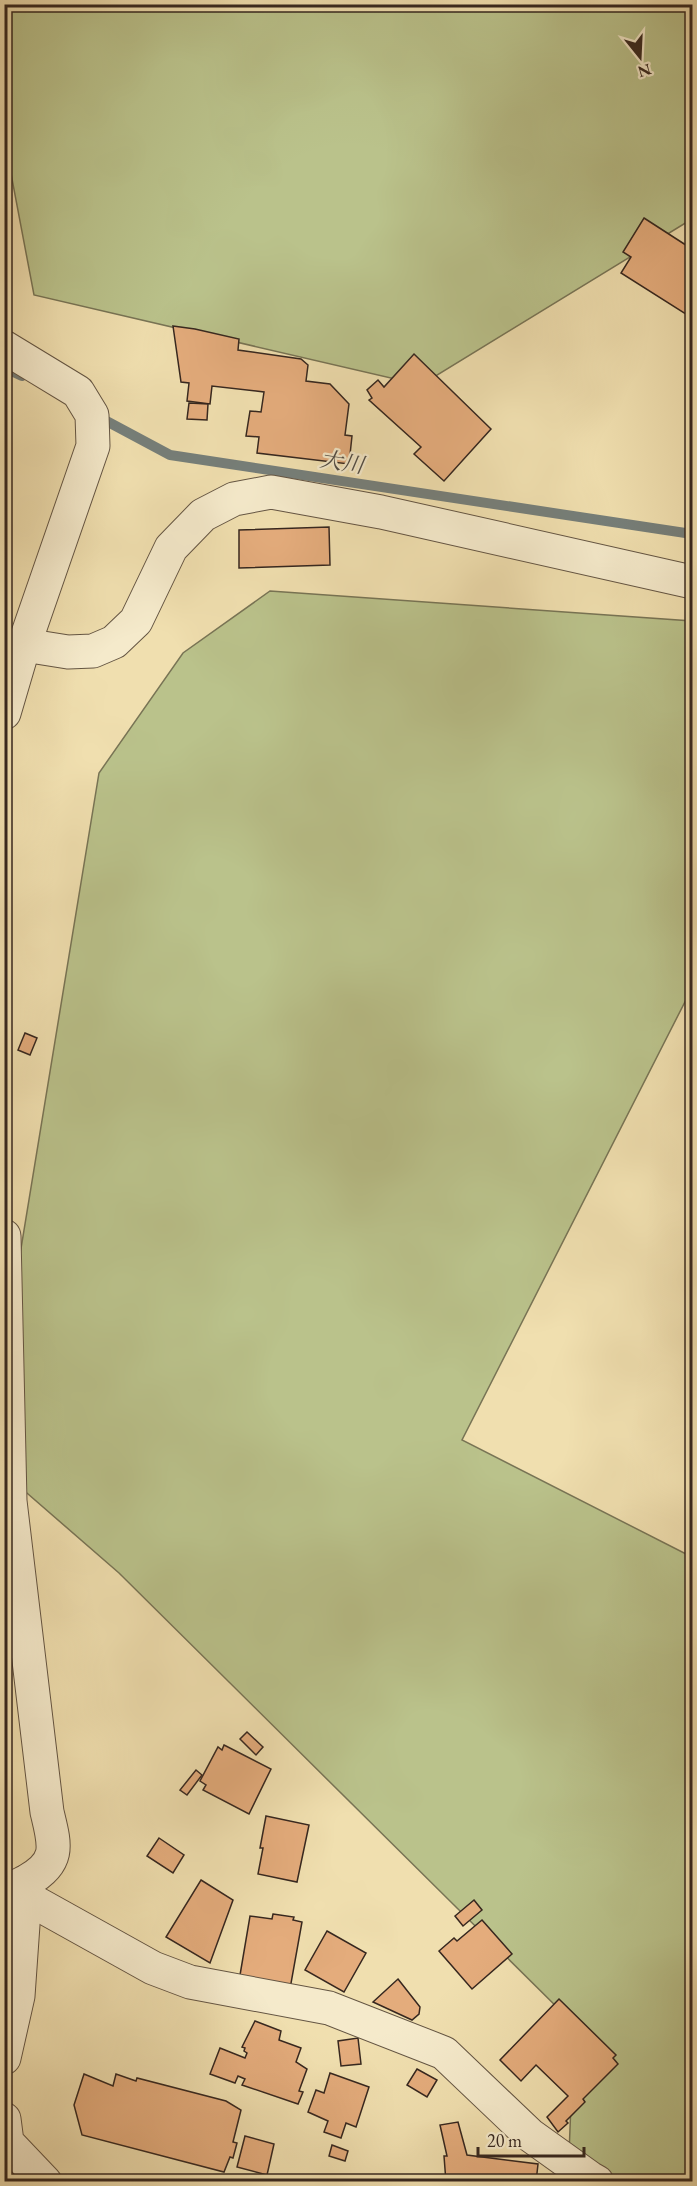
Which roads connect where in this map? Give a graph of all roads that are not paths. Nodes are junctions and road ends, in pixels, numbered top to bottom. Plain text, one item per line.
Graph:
1 (4, 347) edge
2 (693, 582) edge
3 (24, 645) junction
4 (4, 713) edge
5 (4, 1236) edge
6 (13, 1892) edge
7 (4, 2058) edge
8 (4, 2119) edge
9 (45, 2181) edge
10 (597, 2181) edge

1 - 3 street
2 - 3 street
3 - 4 street
5 - 6 street
6 - 7 street
6 - 10 street
8 - 9 street

